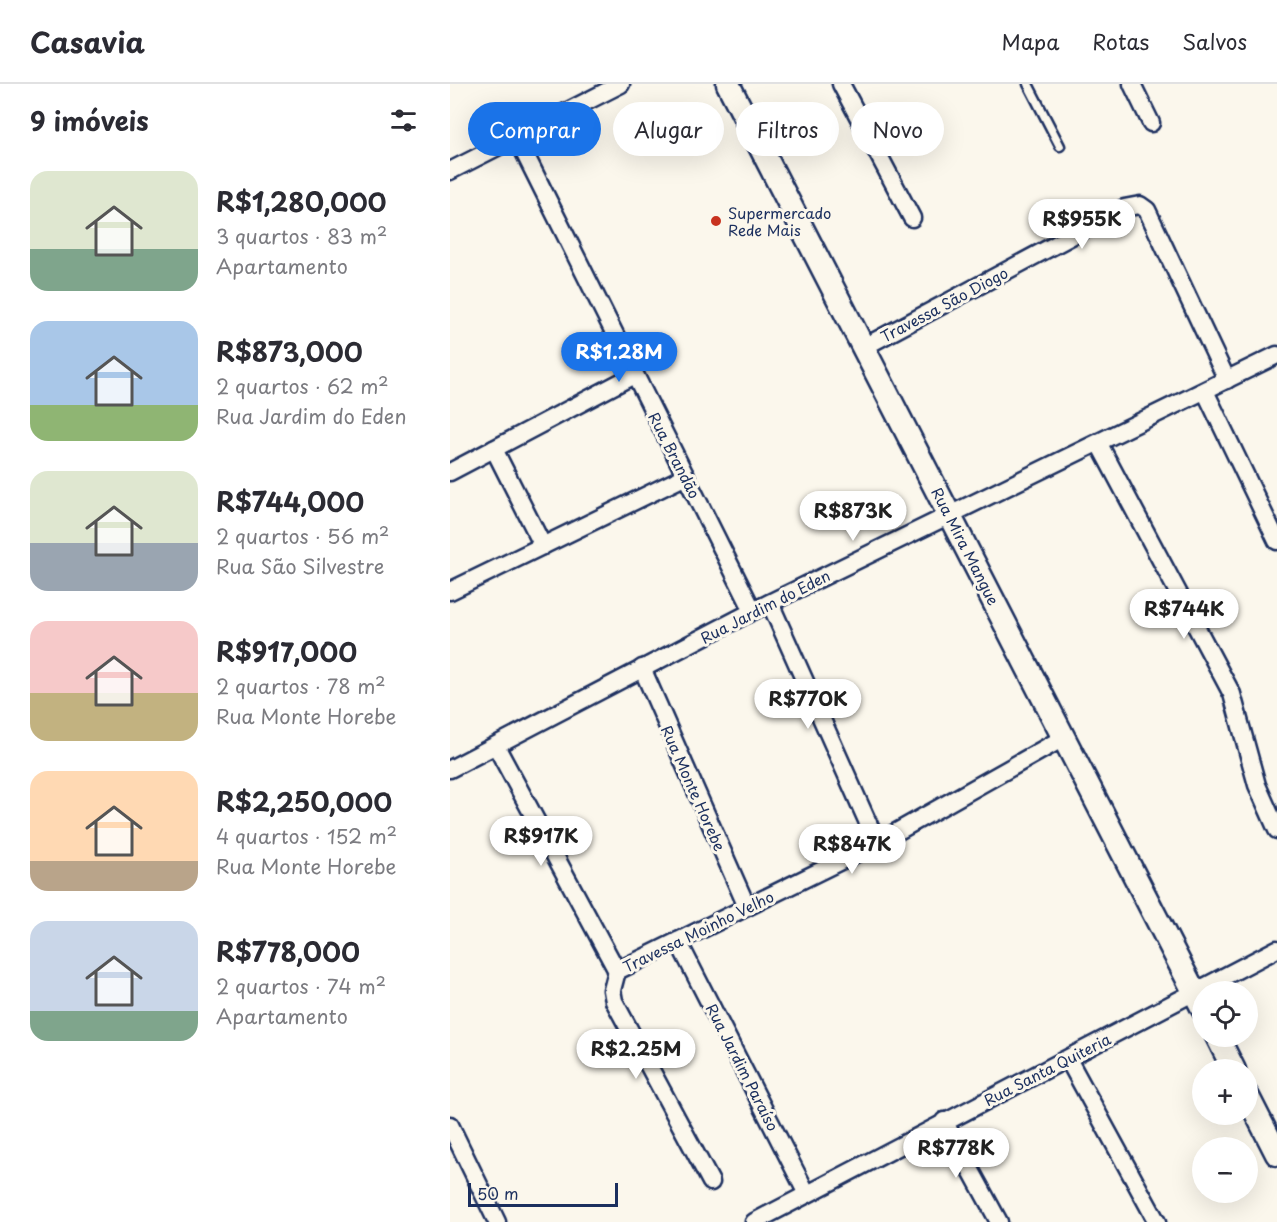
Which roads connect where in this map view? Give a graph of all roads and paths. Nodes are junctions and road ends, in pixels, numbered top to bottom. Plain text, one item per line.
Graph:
1 (621, 84) edge
2 (728, 84) edge
3 (841, 84) edge
4 (1028, 84) edge
5 (1132, 84) edge
6 (586, 102) edge
7 (1151, 123) dead end
8 (1060, 146) dead end
9 (480, 156) edge
10 (526, 156) edge
11 (450, 171) edge
12 (912, 218) dead end
13 (862, 348) junction
14 (1277, 355) edge
15 (634, 375) junction
16 (1227, 380) junction
17 (1205, 391) junction
18 (1099, 444) junction
19 (494, 449) junction
20 (452, 466) edge
21 (686, 476) junction
22 (950, 513) junction
23 (1277, 541) edge
24 (543, 546) junction
25 (450, 591) edge
26 (770, 603) junction
27 (753, 611) junction
28 (642, 668) junction
29 (1065, 737) junction
30 (496, 746) junction
31 (450, 769) edge
32 (1277, 830) edge
33 (878, 843) junction
34 (747, 907) junction
35 (678, 941) junction
36 (1277, 949) edge
37 (617, 971) junction
38 (1229, 981) edge
39 (1192, 987) edge
40 (1192, 1004) edge
41 (1068, 1059) junction
42 (1258, 1117) edge
43 (944, 1120) junction
44 (450, 1125) edge
45 (1277, 1154) edge
46 (711, 1182) dead end
47 (807, 1194) junction
48 (497, 1222) edge
49 (754, 1222) edge
50 (999, 1222) edge
51 (1157, 1222) edge

1 - 6 street
2 - 13 main road, Rua Mira Mangue
3 - 12 street
4 - 8 lane
5 - 7 street
9 - 11 street
10 - 15 street, Rua Brandão
13 - 16 street, Travessa São Diogo
13 - 22 main road, Rua Mira Mangue
14 - 16 street, Rua Jardim do Eden
15 - 19 street
15 - 21 street, Rua Brandão
16 - 17 street, Rua Jardim do Eden
17 - 18 street, Rua Jardim do Eden
17 - 23 street
18 - 22 street, Rua Jardim do Eden
18 - 32 street
19 - 20 street
19 - 24 street
21 - 24 street
21 - 27 street, Rua Brandão
22 - 26 street, Rua Jardim do Eden
22 - 29 main road, Rua Mira Mangue
24 - 25 street
26 - 27 street, Rua Jardim do Eden
26 - 33 street
27 - 28 street, Rua Jardim do Eden
28 - 30 street, Rua Jardim do Eden
28 - 34 street, Rua Monte Horebe
29 - 33 street, Travessa Moinho Velho
29 - 39 main road, Rua Mira Mangue
30 - 31 street, Rua Jardim do Eden
30 - 37 street
33 - 34 street, Travessa Moinho Velho
34 - 35 street, Travessa Moinho Velho
35 - 37 street, Travessa Moinho Velho
35 - 47 street, Rua Jardim Paraíso
36 - 38 street, Rua Santa Quiteria
37 - 46 street
40 - 41 street, Rua Santa Quiteria
41 - 43 street, Rua Santa Quiteria
41 - 51 street
42 - 45 main road
43 - 47 street, Rua Santa Quiteria
43 - 50 street
44 - 48 street
47 - 49 street, Rua Santa Quiteria

